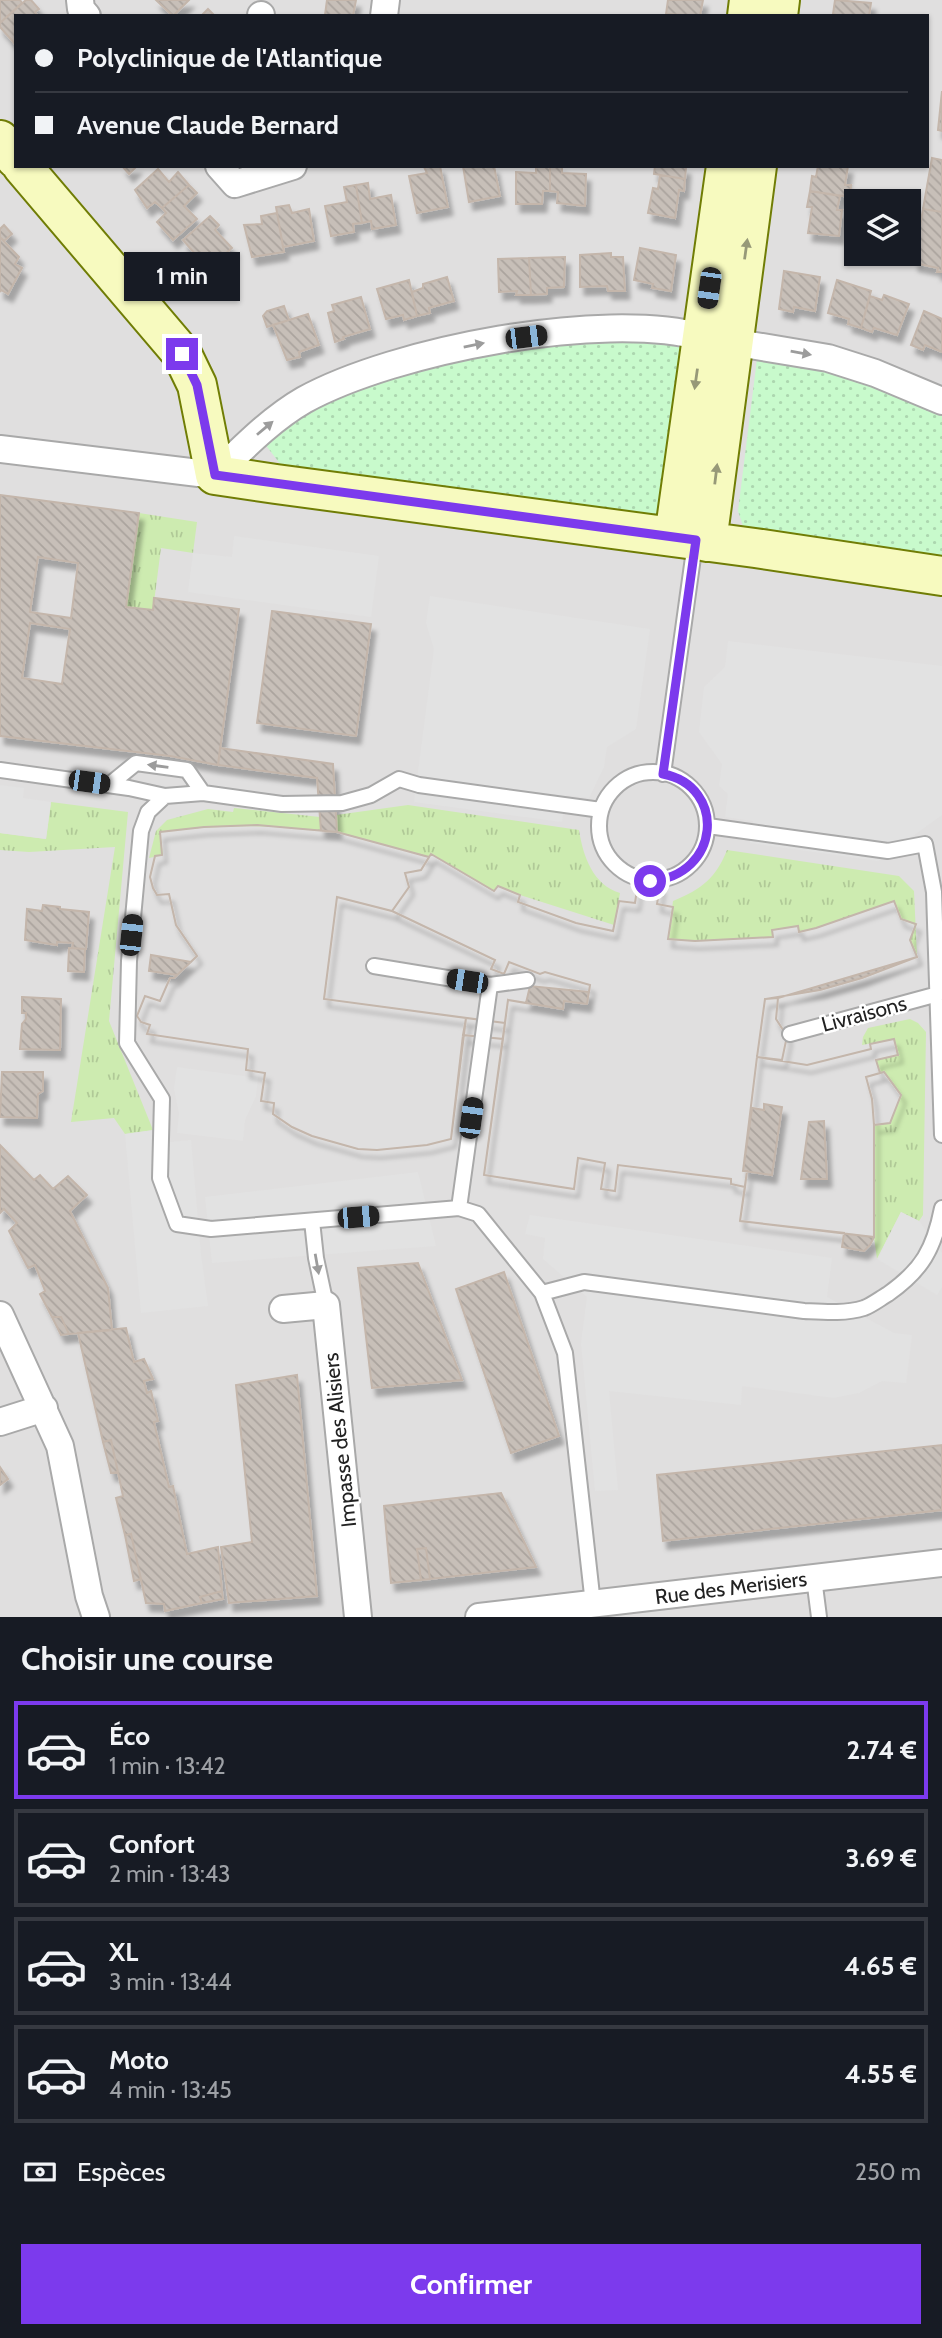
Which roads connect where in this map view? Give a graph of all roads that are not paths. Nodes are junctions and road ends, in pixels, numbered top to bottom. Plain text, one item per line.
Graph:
1 (0, 140) edge
2 (14, 157) edge
3 (24, 168) edge
4 (221, 168) edge
5 (287, 168) edge
6 (726, 168) edge
7 (757, 168) edge
8 (718, 339) junction
9 (942, 401) edge
10 (0, 449) edge
11 (215, 475) junction
12 (692, 540) junction
13 (942, 576) edge
14 (0, 770) edge
15 (663, 774) junction
16 (109, 785) junction
17 (203, 793) junction
18 (165, 796) junction
19 (601, 810) junction
20 (708, 826) junction
21 (374, 966) dead end
22 (527, 980) dead end
23 (490, 985) junction
24 (938, 994) junction
25 (790, 1034) dead end
26 (942, 1135) edge
27 (459, 1208) junction
28 (942, 1208) edge
29 (312, 1221) junction
30 (542, 1293) junction
31 (326, 1306) junction
32 (283, 1310) dead end
33 (0, 1315) edge
34 (44, 1408) junction
35 (0, 1422) edge
36 (942, 1563) edge
37 (814, 1578) junction
38 (593, 1604) junction
39 (96, 1617) edge
40 (358, 1617) edge
41 (479, 1617) edge
42 (819, 1617) edge

1 - 2 street
3 - 11 street
4 - 5 street
6 - 8 street
8 -> 7 street
8 -> 9 street
11 -> 8 street
8 - 12 street
10 - 11 street
11 - 12 street
12 - 13 street
12 - 15 lane
14 - 16 lane
15 - 19 lane
15 - 20 lane
17 -> 16 lane
16 - 18 lane
17 - 18 lane
17 - 19 lane
18 - 29 lane
19 - 20 lane
20 - 24 lane
21 - 23 lane
22 - 23 lane
23 - 27 lane
24 - 25 lane, Livraisons
24 - 26 lane
27 - 29 lane
27 - 30 lane
28 - 30 lane
29 -> 31 lane
30 - 38 lane
31 - 32 street
31 - 40 street, Impasse des Alisiers
33 - 34 street
34 - 35 street
34 - 39 street
36 - 37 street, Rue des Merisiers
37 - 38 street, Rue des Merisiers
37 - 42 lane
38 - 41 street, Rue des Merisiers

